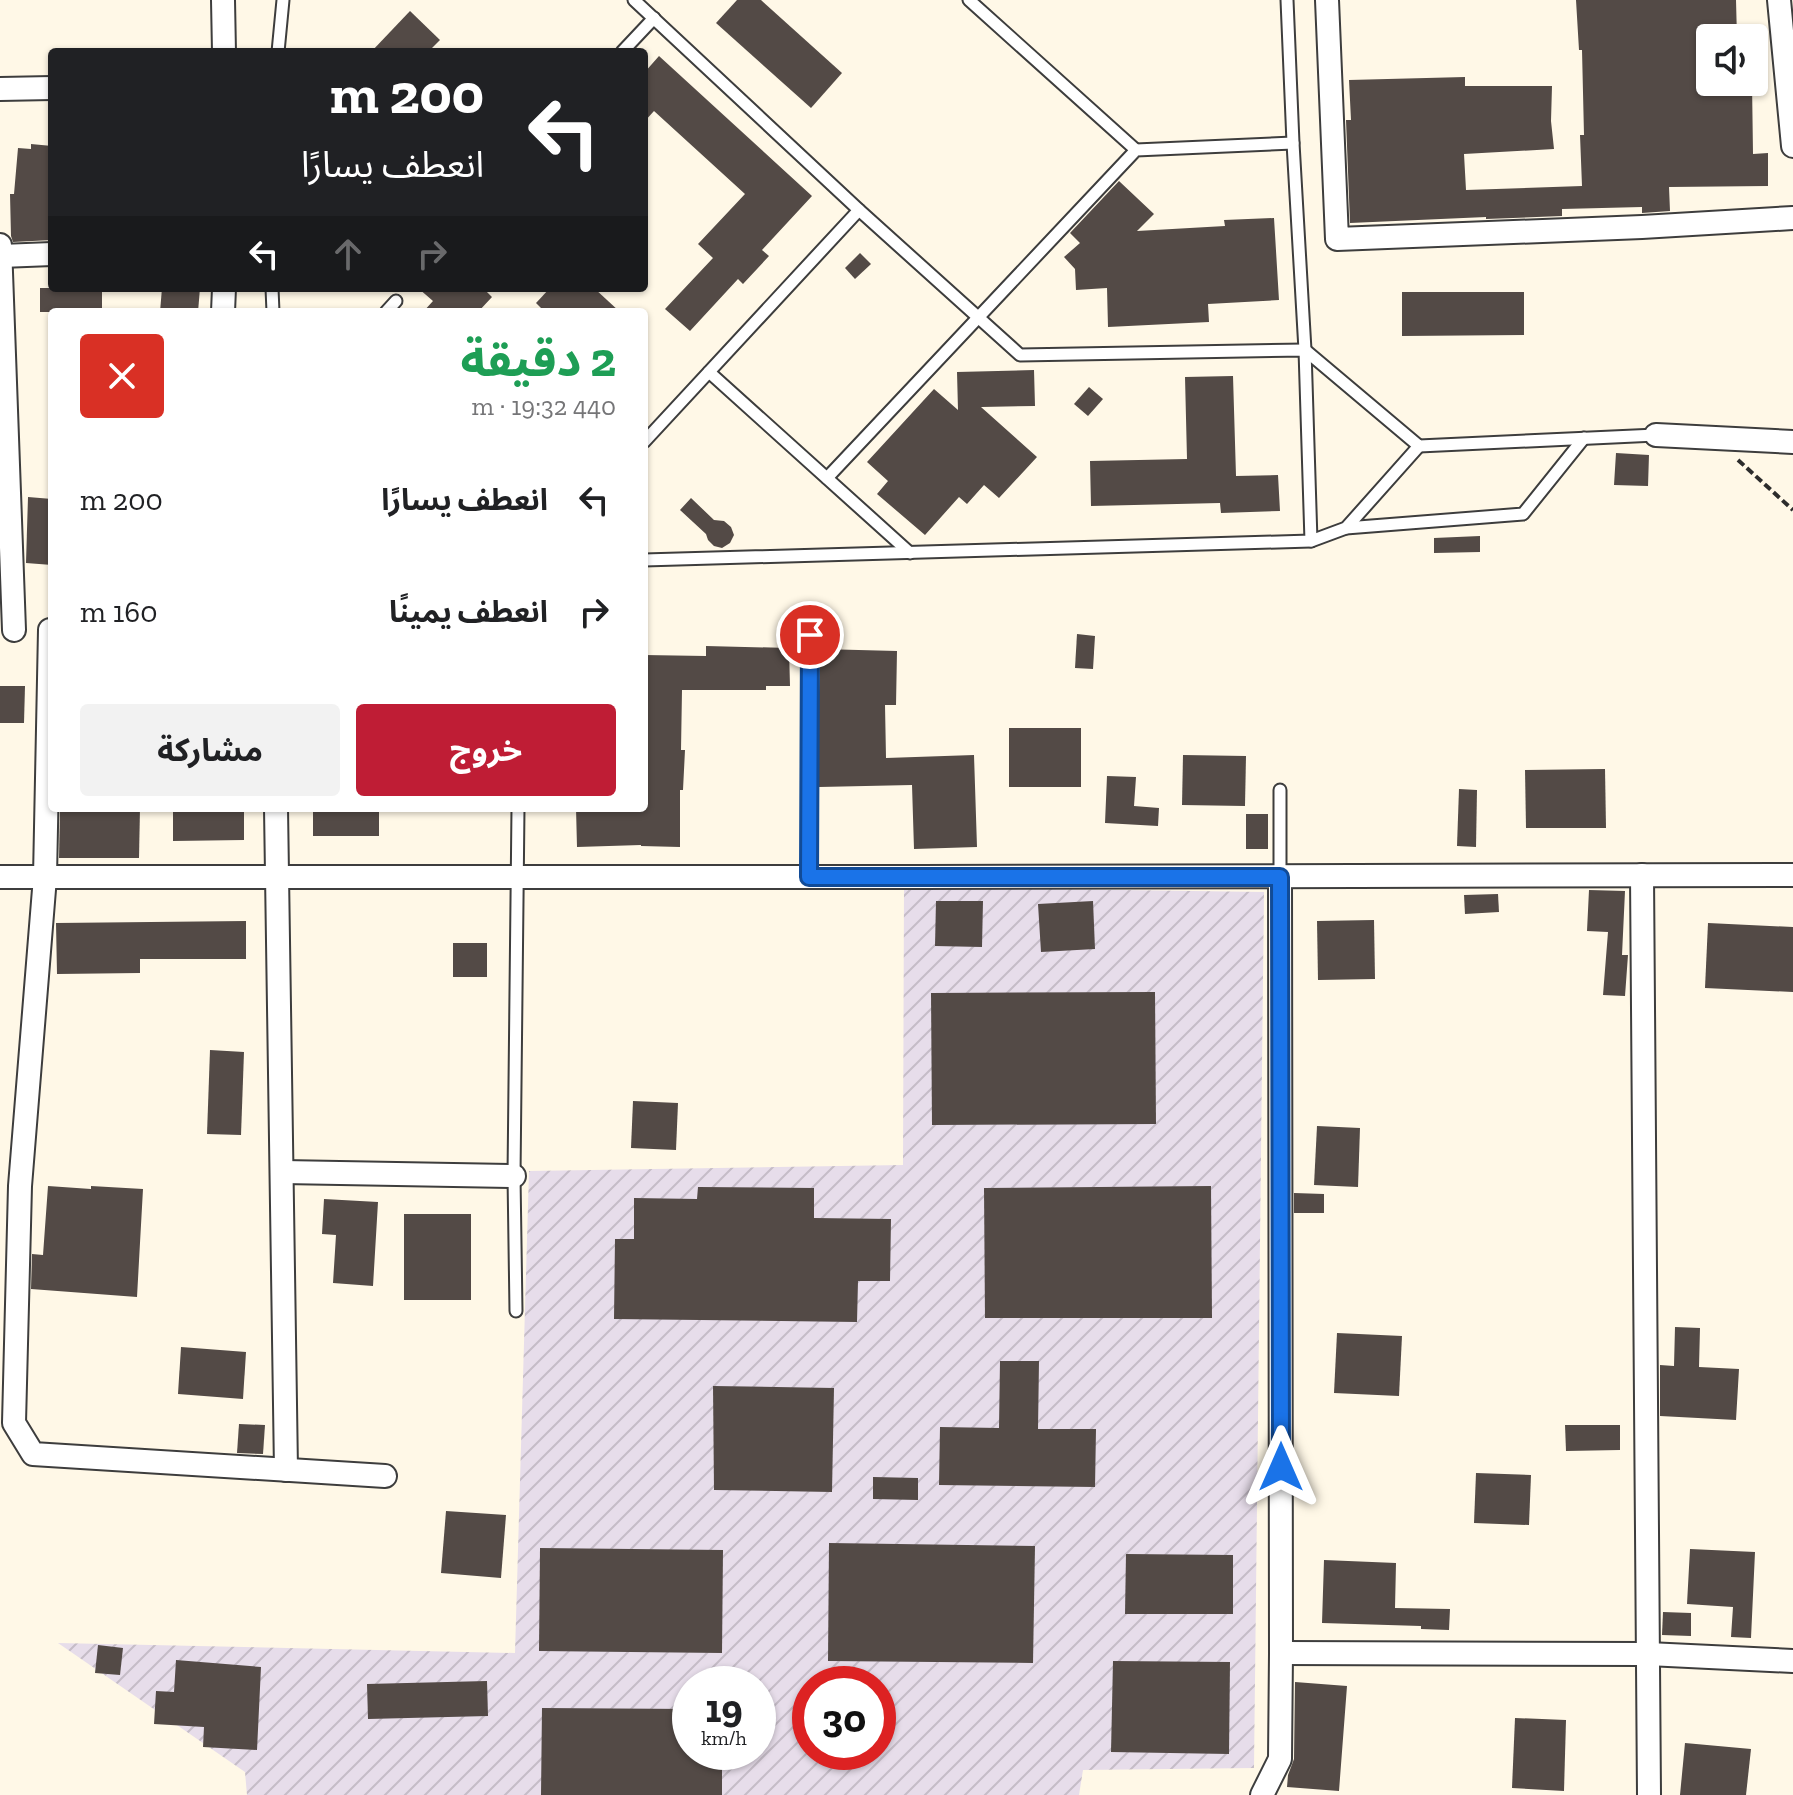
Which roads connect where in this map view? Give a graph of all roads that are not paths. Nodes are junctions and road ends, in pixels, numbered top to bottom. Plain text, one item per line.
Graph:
1 (223, 0) edge
2 (283, 0) edge
3 (634, 0) edge
4 (969, 0) edge
5 (1287, 0) edge
6 (1327, 0) edge
7 (1779, 0) edge
8 (654, 18) junction
9 (224, 48) edge
10 (278, 48) edge
11 (626, 48) edge
12 (48, 88) edge
13 (0, 89) edge
14 (1791, 100) edge
15 (1293, 143) junction
16 (1793, 146) edge
17 (1136, 150) junction
18 (859, 210) junction
19 (1793, 218) edge
20 (0, 245) edge
21 (48, 254) edge
22 (1, 256) edge
23 (396, 301) dead end
24 (390, 308) edge
25 (978, 317) junction
26 (1305, 350) junction
27 (709, 372) junction
28 (1656, 435) joint
29 (648, 438) edge
30 (1584, 438) junction
31 (1793, 442) edge
32 (1419, 446) junction
33 (827, 478) junction
34 (1346, 528) junction
35 (1311, 541) junction
36 (910, 553) junction
37 (648, 560) edge
38 (7, 630) edge
39 (48, 630) edge
40 (810, 635) dead end
41 (48, 754) edge
42 (1280, 790) dead end
43 (276, 812) edge
44 (518, 812) edge
45 (1642, 875) junction
46 (1793, 875) edge
47 (0, 877) edge
48 (45, 877) junction
49 (809, 877) junction
50 (1280, 877) junction
51 (277, 878) junction
52 (517, 878) junction
53 (283, 1172) junction
54 (514, 1176) junction
55 (10, 1186) edge
56 (516, 1311) dead end
57 (286, 1470) junction
58 (385, 1476) dead end
59 (1281, 1653) junction
60 (1648, 1654) junction
61 (1793, 1661) edge
62 (1262, 1795) edge
63 (1649, 1795) edge

1 - 9 street
2 - 10 lane
3 - 8 lane
4 - 17 lane
5 - 15 lane
6 - 19 street
7 - 14 street
8 - 11 lane
8 - 18 lane
12 - 13 street
14 - 16 street
15 - 17 lane
15 - 26 lane
17 - 25 lane
18 - 25 lane
18 - 27 lane
20 - 22 street
21 - 22 street
22 - 38 street
23 - 24 lane
25 - 26 lane
25 - 33 lane
26 - 32 lane
26 - 35 lane
27 - 29 lane
27 - 33 lane
28 - 30 lane
28 - 31 street
30 - 32 lane
30 - 34 lane
32 - 34 lane
33 - 36 lane
34 - 35 lane
35 - 36 lane
36 - 37 lane
38 - 39 street
40 - 49 lane
41 - 48 street
42 - 50 lane
43 - 51 street
44 - 52 lane
45 - 46 street
45 - 50 street
45 - 60 street
47 - 48 street
48 - 51 street
48 - 55 street
49 - 50 street
49 - 52 street
50 - 59 street
51 - 52 street
51 - 53 street
52 - 54 lane
53 - 54 street
53 - 57 street
54 - 56 lane
55 - 57 street
57 - 58 street
59 - 60 street
59 - 62 street
60 - 61 street
60 - 63 street

